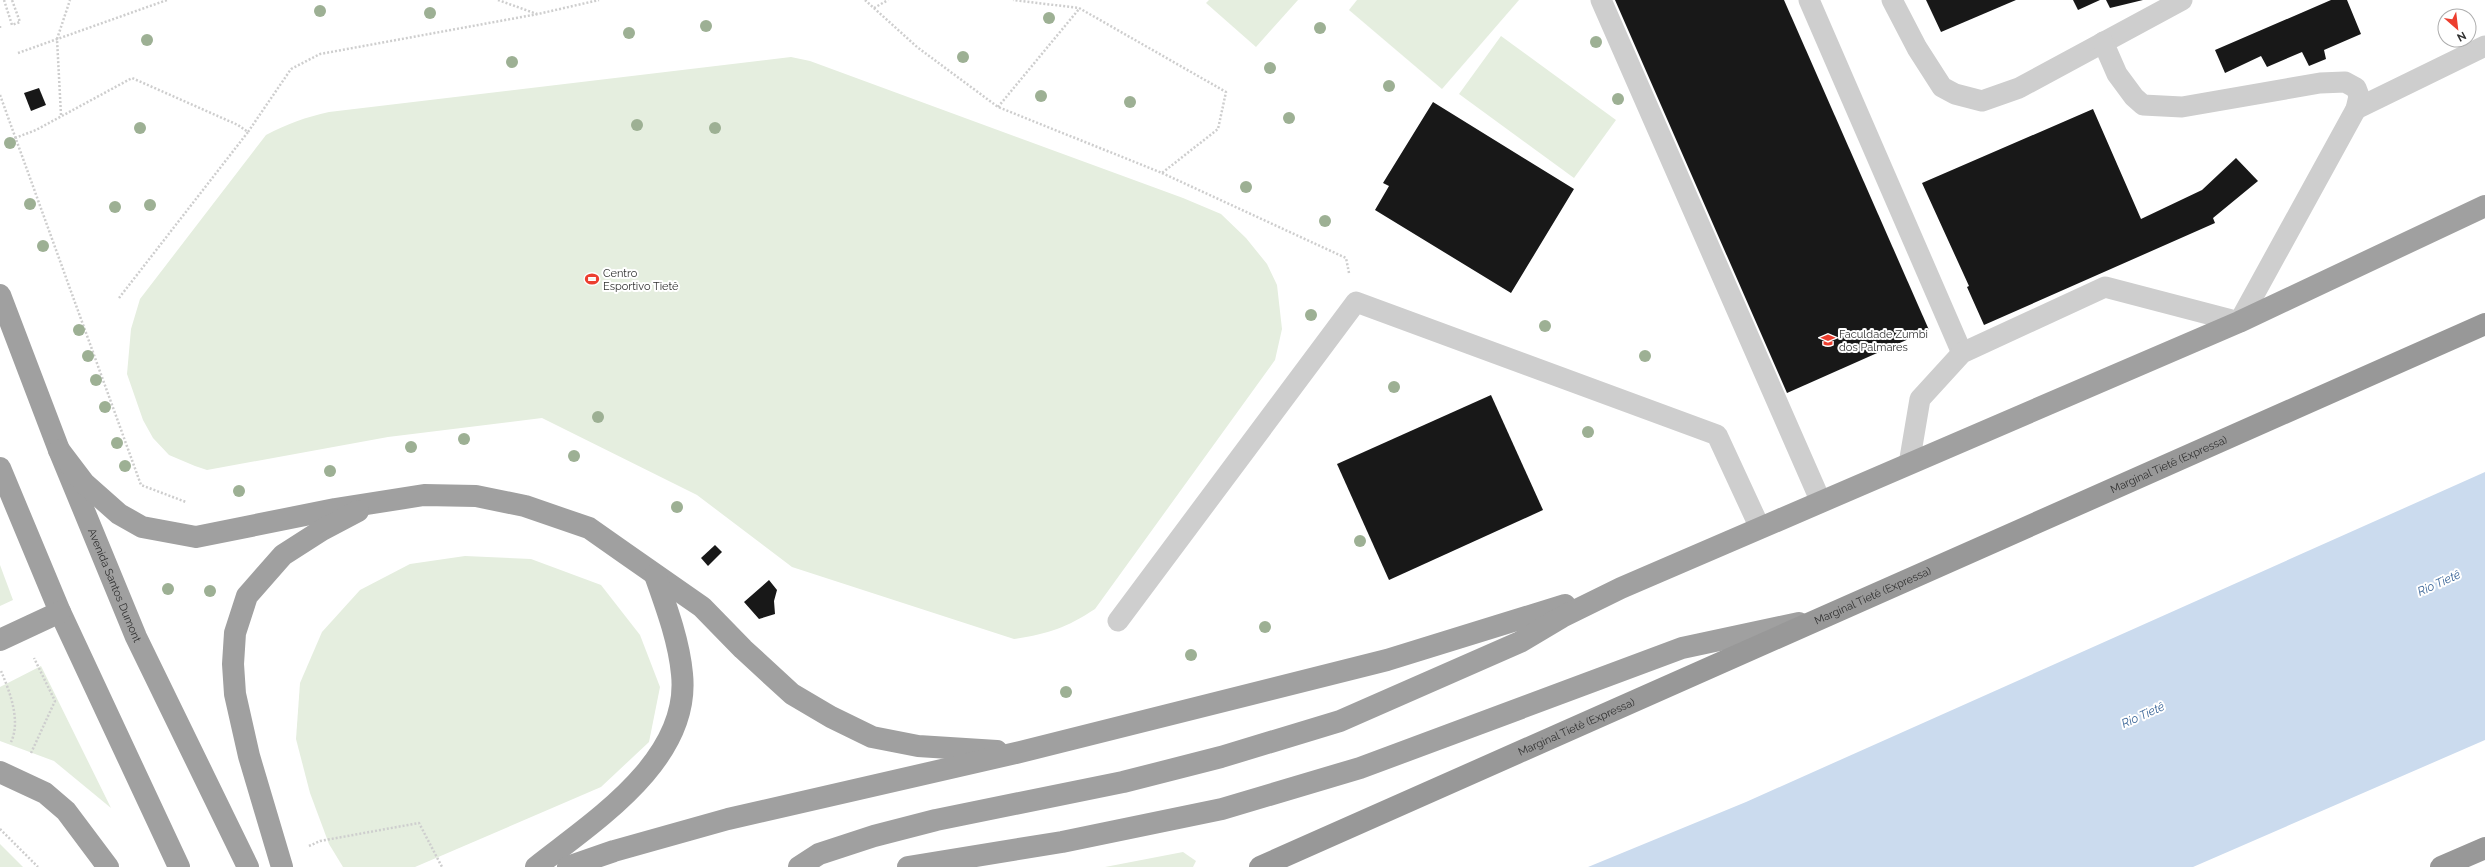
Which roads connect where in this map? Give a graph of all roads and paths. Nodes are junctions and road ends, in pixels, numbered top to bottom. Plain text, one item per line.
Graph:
1 (4, 0) edge
2 (12, 0) edge
3 (70, 0) edge
4 (167, 0) edge
5 (498, 0) edge
6 (599, 0) edge
7 (865, 0) edge
8 (888, 0) edge
9 (1013, 0) edge
10 (1601, 0) edge
11 (1809, 0) edge
12 (1892, 0) edge
13 (2182, 0) edge
14 (874, 8) junction
15 (1079, 8) junction
16 (538, 14) junction
17 (0, 26) edge
18 (0, 30) edge
19 (58, 39) junction
20 (2103, 42) junction
21 (2485, 46) edge
22 (18, 53) dead end
23 (0, 95) edge
24 (998, 107) junction
25 (2356, 109) junction
26 (61, 115) junction
27 (248, 132) junction
28 (16, 138) junction
29 (1162, 173) junction
30 (2485, 206) edge
31 (0, 295) edge
32 (118, 298) dead end
33 (1356, 302) junction
34 (2239, 322) junction
35 (2485, 324) edge
36 (1962, 353) junction
37 (59, 450) junction
38 (1909, 464) junction
39 (0, 468) edge
40 (379, 502) junction
41 (1821, 502) junction
42 (1760, 528) junction
43 (196, 537) junction
44 (656, 574) junction
45 (1621, 588) junction
46 (60, 612) junction
47 (1818, 619) junction
48 (1118, 621) dead end
49 (0, 640) edge
50 (0, 669) edge
51 (16, 732) dead end
52 (1016, 753) junction
53 (0, 772) edge
54 (0, 829) edge
55 (320, 841) dead end
56 (2485, 848) edge
57 (38, 867) edge
58 (108, 867) edge
59 (179, 867) edge
60 (248, 867) edge
61 (282, 867) edge
62 (442, 867) edge
63 (536, 867) edge
64 (568, 867) edge
65 (799, 867) edge
66 (908, 867) edge
67 (1260, 867) edge
68 (2440, 867) edge

1 - 2 path
3 - 19 path
4 - 19 path
5 - 16 path
6 - 16 path
7 - 14 path
8 - 14 path
9 - 15 path
10 - 41 lane
11 - 36 lane
12 - 20 lane
13 - 20 lane
14 - 24 path
15 - 24 path
15 - 29 path
16 - 27 path
17 - 18 path
19 - 22 path
19 - 26 path
20 - 25 lane
21 - 25 lane
23 - 28 path
24 - 29 path
25 - 34 lane
26 - 27 path
26 - 28 path
27 - 32 path
28 - 43 path
29 - 33 path
30 - 34 highway
31 - 37 highway, Avenida Santos Dumont
33 - 42 lane
33 - 48 lane
34 - 36 lane
34 - 38 highway
35 - 47 highway, Marginal Tietê (Expressa)
36 - 38 lane
37 - 43 highway
37 - 60 highway, Avenida Santos Dumont
38 - 41 highway
39 - 46 highway
40 - 43 highway
40 - 44 highway
40 - 61 highway
41 - 42 highway
42 - 45 highway
44 - 52 highway
44 - 63 highway
45 - 52 highway
45 - 65 highway
46 - 49 highway
46 - 59 highway
47 - 66 highway
47 - 67 highway, Marginal Tietê (Expressa)
50 - 51 path
52 - 64 highway
53 - 58 highway
54 - 57 path
55 - 62 path
56 - 68 highway

